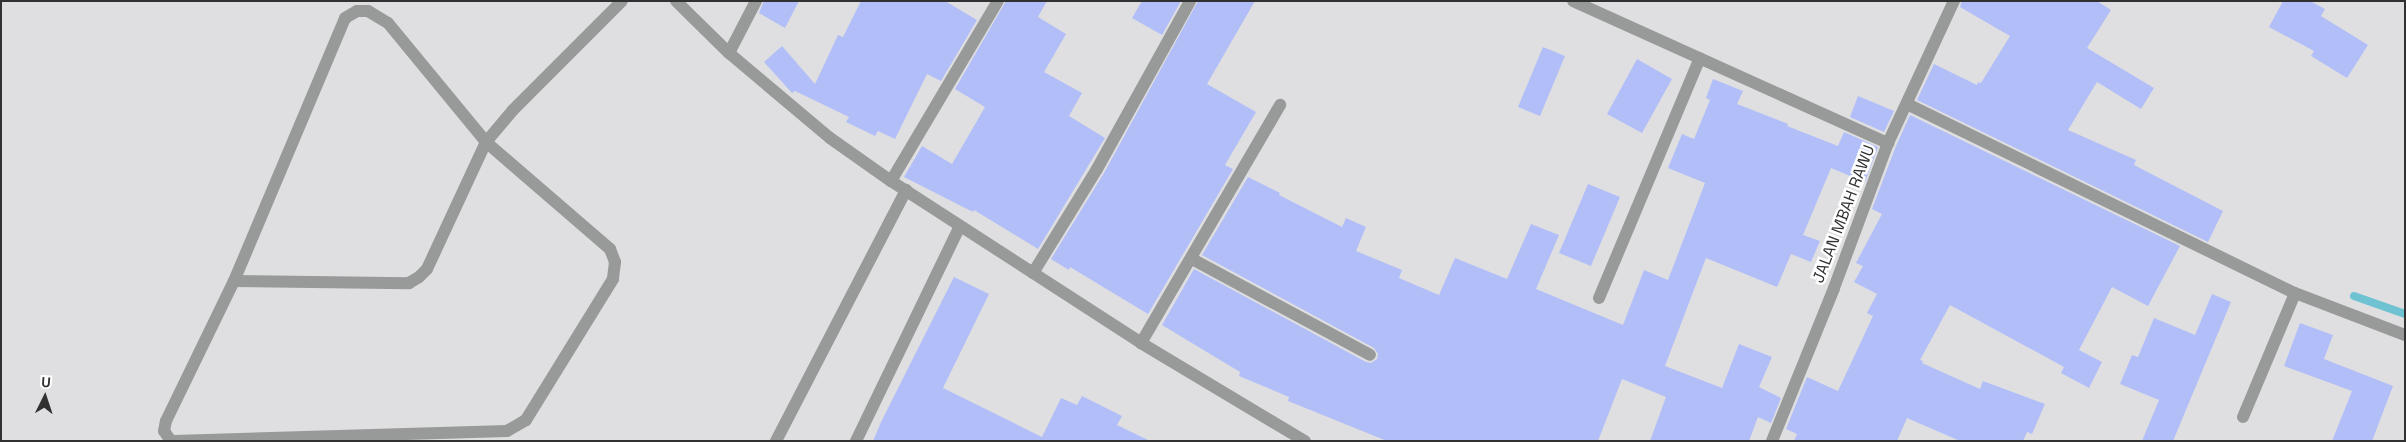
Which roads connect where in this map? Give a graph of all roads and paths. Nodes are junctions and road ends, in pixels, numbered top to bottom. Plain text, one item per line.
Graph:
1 (622, 1) edge
2 (676, 1) edge
3 (756, 1) edge
4 (998, 1) edge
5 (1190, 1) edge
6 (1573, 1) edge
7 (1954, 1) edge
8 (729, 53) junction
9 (1697, 65) junction
10 (1907, 104) junction
11 (1280, 105) dead end
12 (486, 142) junction
13 (1888, 143) junction
14 (890, 180) junction
15 (906, 190) junction
16 (960, 226) junction
17 (1192, 259) junction
18 (1033, 273) junction
19 (234, 281) junction
20 (2296, 293) junction
21 (1599, 298) dead end
22 (2405, 335) edge
23 (1142, 343) junction
24 (1370, 354) dead end
25 (2243, 417) dead end
26 (172, 441) edge
27 (776, 441) edge
28 (856, 441) edge
29 (1305, 441) edge
30 (1772, 441) edge

1 - 12 street
2 - 8 street
3 - 8 street
4 - 14 street
5 - 18 street
6 - 9 street
7 - 10 street, JALAN MBAH RAWU
8 - 14 street
9 - 13 street
9 - 21 street
10 - 13 street, JALAN MBAH RAWU
10 - 20 street
11 - 17 street
12 - 19 street
12 - 19 street
12 - 26 street
13 - 30 street, JALAN MBAH RAWU
14 - 15 street
15 - 16 street
15 - 27 street
16 - 18 street
16 - 28 street
17 - 23 street
17 - 24 street
18 - 23 street
19 - 26 street
20 - 22 street
20 - 25 street
23 - 29 street

